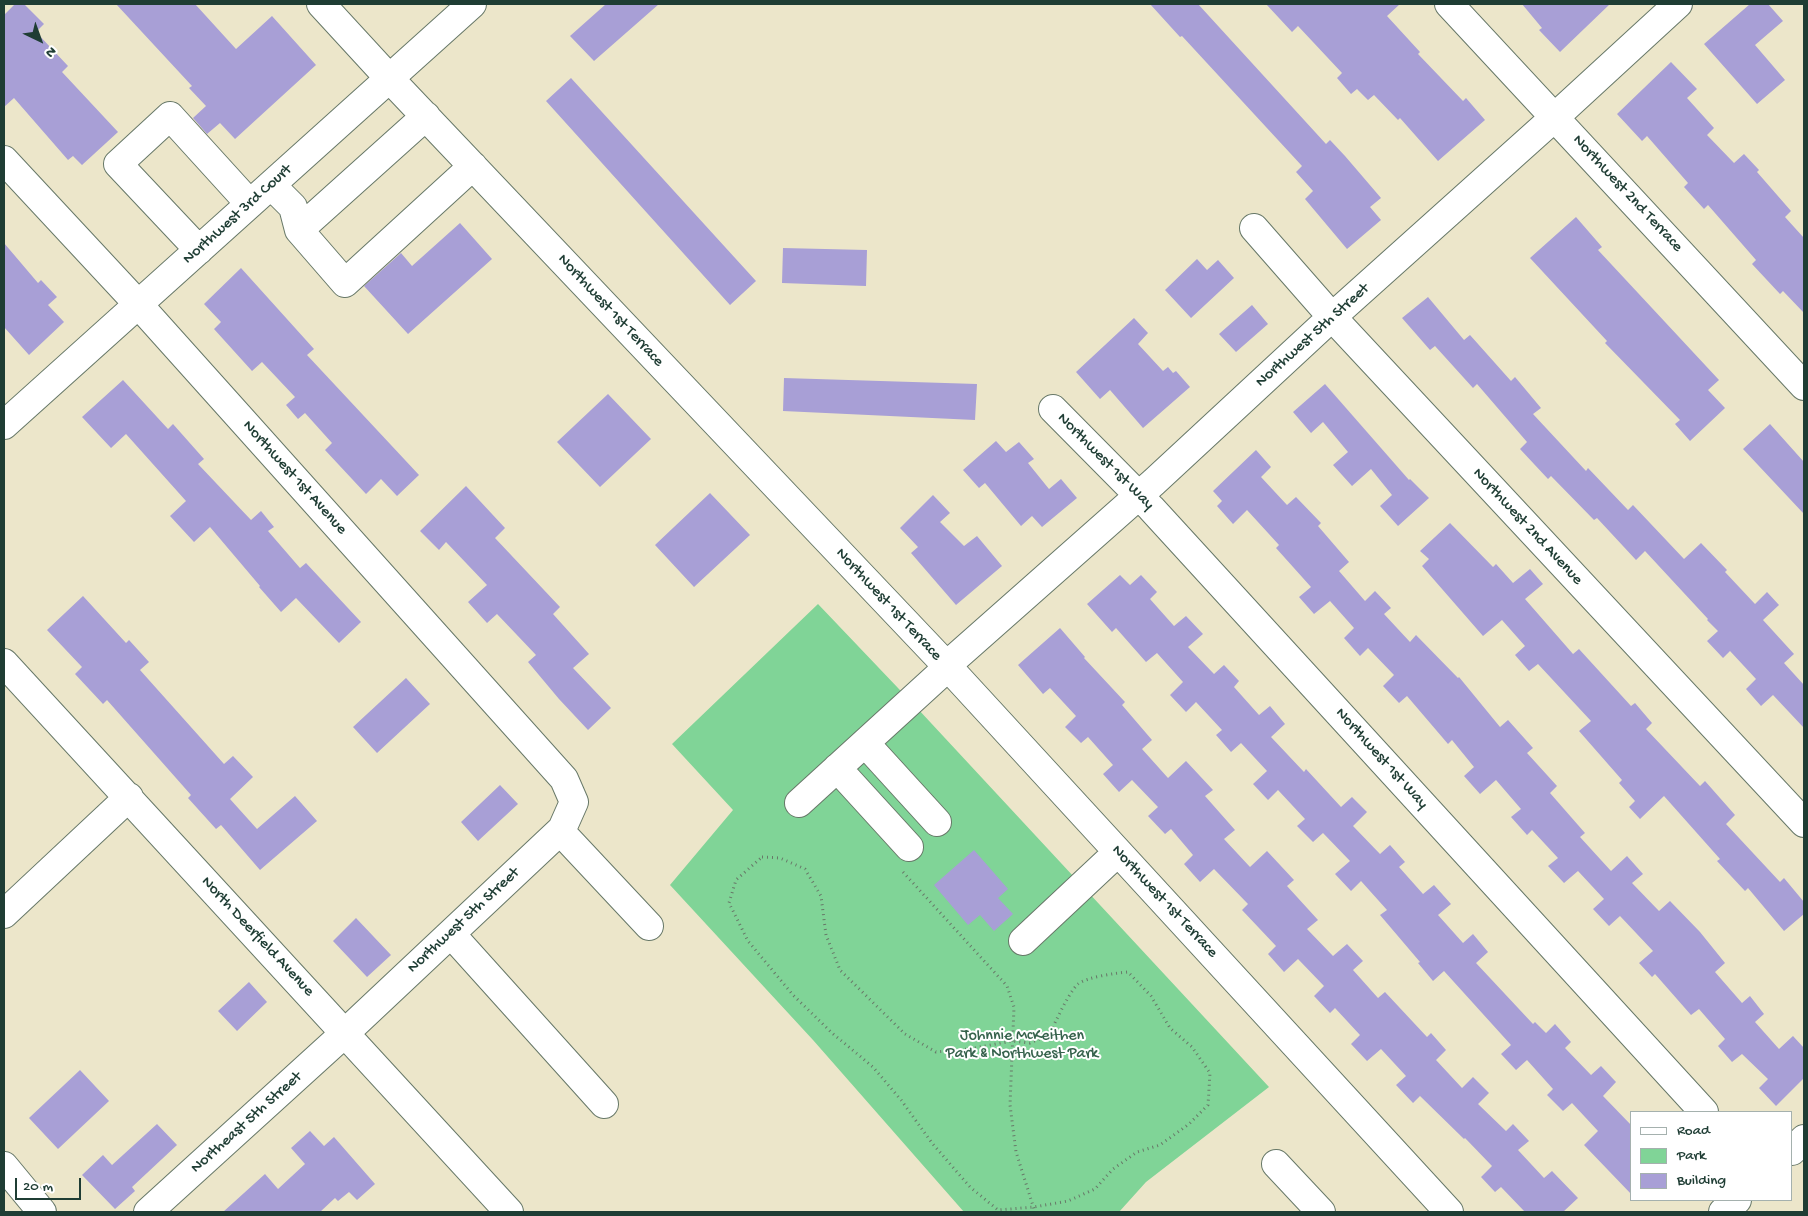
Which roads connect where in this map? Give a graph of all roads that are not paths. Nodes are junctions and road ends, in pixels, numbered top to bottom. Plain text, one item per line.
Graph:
1 (321, 4) edge
2 (472, 4) edge
3 (1449, 4) edge
4 (1678, 4) edge
5 (390, 78) junction
6 (426, 116) junction
7 (1555, 117) junction
8 (4, 160) edge
9 (473, 166) junction
10 (271, 185) junction
11 (250, 204) junction
12 (1254, 228) dead end
13 (299, 230) junction
14 (199, 250) junction
15 (138, 304) junction
16 (1332, 317) junction
17 (1804, 386) edge
18 (1053, 409) dead end
19 (4, 425) edge
20 (1139, 495) junction
21 (4, 663) edge
22 (947, 667) junction
23 (865, 743) junction
24 (837, 768) junction
25 (129, 797) junction
26 (574, 802) joint
27 (799, 803) dead end
28 (937, 822) dead end
29 (1804, 823) edge
30 (560, 831) junction
31 (1118, 852) junction
32 (905, 858) road end
33 (4, 914) edge
34 (649, 926) dead end
35 (451, 934) junction
36 (1023, 941) dead end
37 (345, 1033) junction
38 (604, 1104) dead end
39 (1703, 1111) edge
40 (1804, 1139) edge
41 (1793, 1149) edge
42 (1276, 1164) dead end
43 (4, 1166) edge
44 (1736, 1201) edge
45 (42, 1212) edge
46 (148, 1212) edge
47 (509, 1212) edge
48 (1321, 1212) edge
49 (1450, 1212) edge
50 (1723, 1212) edge

1 - 5 street, Northwest 1st Terrace
2 - 5 street, Northwest 3rd Court
3 - 7 street, Northwest 2nd Terrace
4 - 7 street, Northwest 5th Street
5 - 6 street, Northwest 1st Terrace
5 - 10 street, Northwest 3rd Court
6 - 9 street, Northwest 1st Terrace
6 - 13 street
7 - 16 street, Northwest 5th Street
7 - 17 street, Northwest 2nd Terrace
8 - 15 street, Northwest 1st Avenue
9 - 13 street
9 - 22 street, Northwest 1st Terrace
10 - 11 street, Northwest 3rd Court
10 - 13 street
11 - 14 street, Northwest 3rd Court
11 - 14 street
12 - 16 street, Northwest 2nd Avenue
14 - 15 street, Northwest 3rd Court
15 - 19 street, Northwest 3rd Court
15 - 26 street, Northwest 1st Avenue
16 - 20 street, Northwest 5th Street
16 - 29 street, Northwest 2nd Avenue
18 - 20 street, Northwest 1st Way
20 - 22 street, Northwest 5th Street
20 - 39 street, Northwest 1st Way
21 - 25 street, North Deerfield Avenue
22 - 23 street, Northwest 5th Street
22 - 31 street, Northwest 1st Terrace
23 - 24 street, Northwest 5th Street
23 - 28 street
24 - 27 street, Northwest 5th Street
24 - 32 street
25 - 33 street
25 - 37 street, North Deerfield Avenue
26 - 30 street, Northwest 5th Street
30 - 34 street
30 - 35 street, Northwest 5th Street
31 - 36 street
31 - 49 street, Northwest 1st Terrace
35 - 37 street, Northwest 5th Street
35 - 38 street
37 - 46 street, Northeast 5th Street
37 - 47 street, North Deerfield Avenue
40 - 41 street
42 - 48 street
43 - 45 street
44 - 50 street

